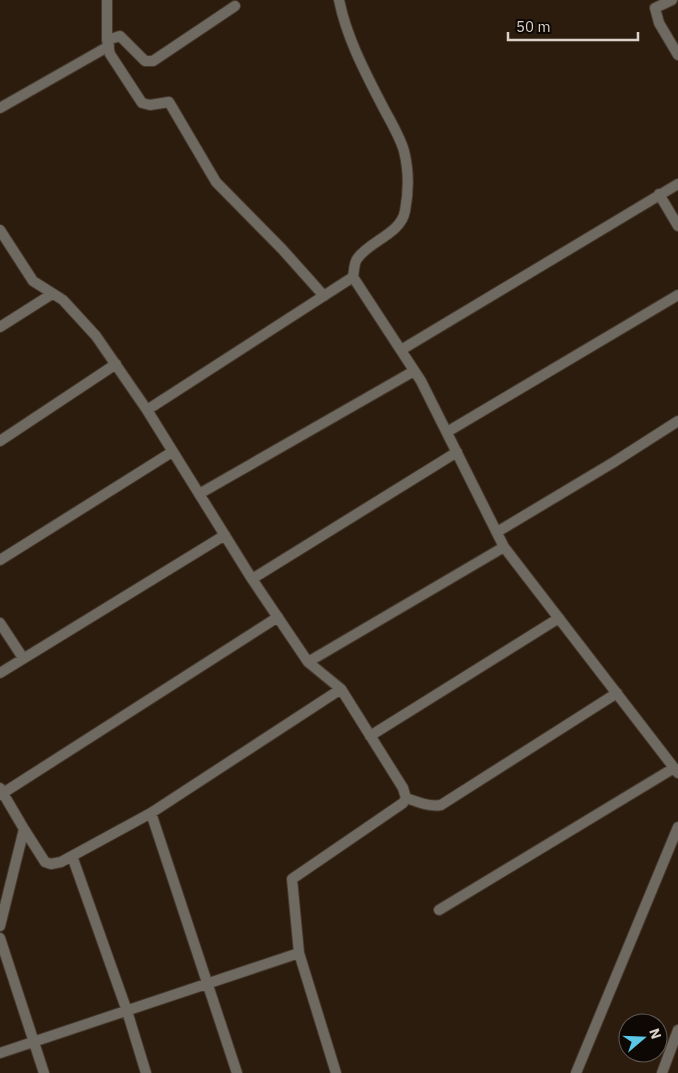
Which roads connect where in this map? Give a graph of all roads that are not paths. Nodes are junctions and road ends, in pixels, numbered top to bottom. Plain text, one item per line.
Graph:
1 (108, 0) edge
2 (339, 0) edge
3 (672, 0) edge
4 (236, 6) dead end
5 (108, 43) junction
6 (678, 55) edge
7 (0, 108) edge
8 (678, 184) edge
9 (659, 194) junction
10 (678, 226) edge
11 (0, 230) edge
12 (353, 277) junction
13 (52, 294) junction
14 (678, 295) edge
15 (324, 296) junction
16 (0, 327) edge
17 (401, 350) junction
18 (116, 364) junction
19 (414, 371) junction
20 (147, 410) junction
21 (678, 421) edge
22 (447, 432) junction
23 (0, 441) edge
24 (172, 452) junction
25 (457, 452) junction
26 (199, 494) junction
27 (497, 532) junction
28 (225, 535) junction
29 (504, 547) junction
30 (0, 560) edge
31 (252, 578) junction
32 (278, 617) junction
33 (559, 618) junction
34 (0, 623) edge
35 (23, 658) junction
36 (308, 662) junction
37 (0, 672) edge
38 (341, 689) junction
39 (617, 693) junction
40 (370, 736) junction
41 (676, 770) edge
42 (1, 792) edge
43 (406, 798) junction
44 (151, 813) junction
45 (678, 826) edge
46 (24, 829) junction
47 (72, 856) junction
48 (439, 910) dead end
49 (0, 926) edge
50 (0, 938) edge
51 (298, 953) junction
52 (208, 984) junction
53 (127, 1011) junction
54 (678, 1030) edge
55 (34, 1042) junction
56 (0, 1053) edge
57 (44, 1073) edge
58 (146, 1073) edge
59 (237, 1073) edge
60 (336, 1073) edge
61 (576, 1073) edge
62 (662, 1073) edge

1 - 5 street
2 - 12 street
3 - 6 street
4 - 5 street
5 - 7 street
5 - 15 street
8 - 9 street
9 - 10 street
9 - 17 street
11 - 13 street
12 - 15 street
12 - 17 street
13 - 16 street
13 - 18 street
14 - 22 street
15 - 20 street
17 - 19 street
18 - 20 street
18 - 23 street
19 - 22 street
19 - 26 street
20 - 24 street
21 - 27 street
22 - 25 street
24 - 26 street
24 - 30 street
25 - 27 street
25 - 31 street
26 - 28 street
27 - 29 street
28 - 31 street
28 - 35 street
29 - 33 street
29 - 36 street
31 - 32 street
32 - 36 street
32 - 42 street
33 - 39 street
33 - 40 street
34 - 35 street
35 - 37 street
36 - 38 street
38 - 40 street
38 - 44 street
39 - 41 street
39 - 43 street
40 - 43 street
41 - 48 street
42 - 46 street
43 - 51 street
44 - 47 street
44 - 52 street
45 - 61 street
46 - 47 street
46 - 49 street
47 - 53 street
50 - 55 street
51 - 52 street
51 - 60 street
52 - 53 street
52 - 59 street
53 - 55 street
53 - 58 street
54 - 62 street
55 - 56 street
55 - 57 street

